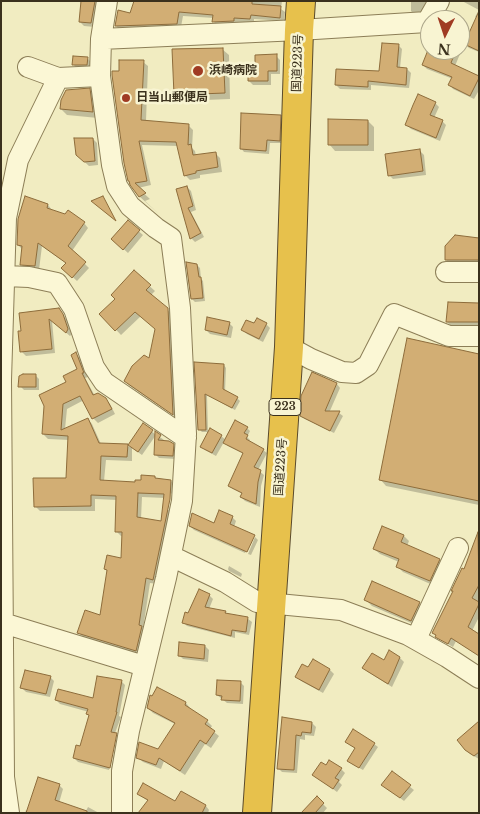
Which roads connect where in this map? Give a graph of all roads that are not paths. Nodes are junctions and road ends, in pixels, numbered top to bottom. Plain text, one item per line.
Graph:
1 (107, 1) edge
2 (301, 1) edge
3 (439, 1) edge
4 (299, 30) junction
5 (101, 39) junction
6 (28, 67) dead end
7 (100, 76) junction
8 (58, 78) junction
9 (446, 272) dead end
10 (479, 272) edge
11 (6, 276) junction
12 (479, 336) edge
13 (289, 347) junction
14 (186, 438) junction
15 (458, 548) dead end
16 (171, 556) junction
17 (271, 604) junction
18 (4, 623) junction
19 (416, 639) junction
20 (144, 666) junction
21 (479, 678) edge
22 (9, 813) edge
23 (122, 813) edge
24 (257, 813) edge

1 - 5 street
2 - 4 highway, 国道223号 / 223
3 - 4 street
4 - 5 street
4 - 13 highway, 国道223号 / 223
5 - 7 street
6 - 8 street
7 - 8 street
7 - 14 street
8 - 11 street
9 - 10 street
11 - 14 street
11 - 18 street
12 - 13 street
13 - 17 highway, 国道223号 / 223
14 - 16 street
15 - 19 street
16 - 17 street
16 - 20 street
17 - 19 street
17 - 24 highway, 国道223号 / 223
18 - 20 street
18 - 22 street
19 - 21 street
20 - 23 street

